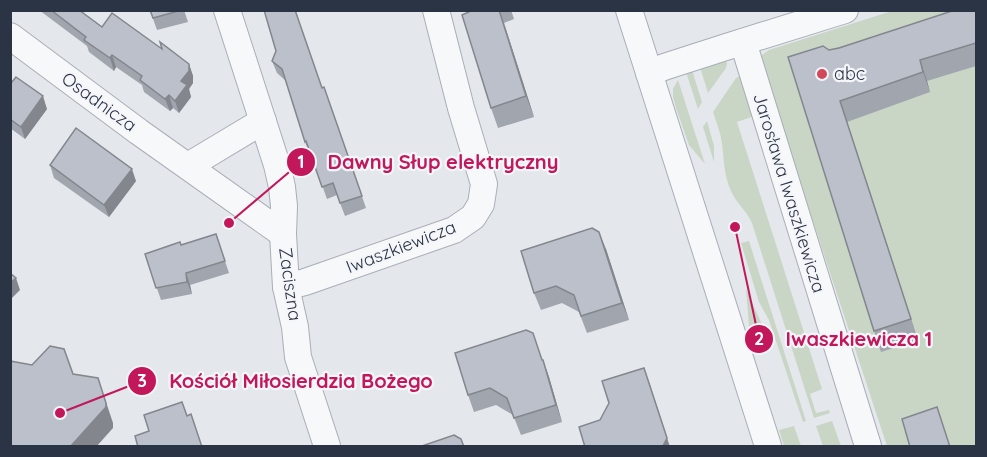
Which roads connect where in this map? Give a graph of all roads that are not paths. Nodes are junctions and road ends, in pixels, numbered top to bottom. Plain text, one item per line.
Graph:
1 (227, 10) edge
2 (436, 10) edge
3 (629, 10) edge
4 (845, 10) edge
5 (10, 36) edge
6 (743, 42) junction
7 (649, 73) junction
8 (263, 121) junction
9 (188, 165) junction
10 (283, 234) junction
11 (286, 287) junction
12 (327, 447) edge
13 (768, 447) edge
14 (868, 447) edge

1 - 8 street
2 - 11 street, Iwaszkiewicza
3 - 7 street
4 - 6 street
5 - 9 street, Osadnicza
6 - 7 street
6 - 14 street, Jarosława Iwaszkiewicza
7 - 13 street
8 - 9 street
8 - 10 street
9 - 10 street, Zaciszna
10 - 11 street, Zaciszna
11 - 12 street, Zaciszna

